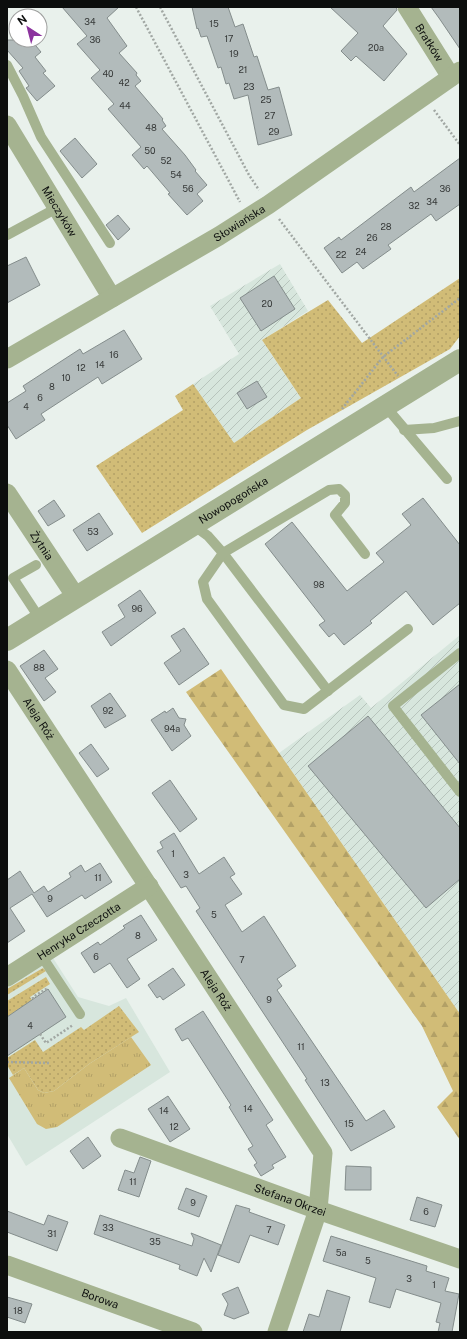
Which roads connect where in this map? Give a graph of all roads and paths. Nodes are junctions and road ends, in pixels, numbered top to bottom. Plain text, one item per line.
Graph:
1 (136, 7) edge
2 (160, 7) edge
3 (407, 7) edge
4 (7, 65) edge
5 (456, 74) edge
6 (424, 97) junction
7 (10, 135) edge
8 (460, 145) edge
9 (261, 195) junction
10 (244, 200) dead end
11 (241, 203) junction
12 (57, 208) junction
13 (238, 208) dead end
14 (7, 235) edge
15 (110, 243) dead end
16 (112, 298) junction
17 (460, 298) edge
18 (383, 357) junction
19 (7, 359) edge
20 (460, 360) edge
21 (402, 381) dead end
22 (386, 407) junction
23 (340, 411) dead end
24 (460, 421) edge
25 (404, 430) junction
26 (446, 479) dead end
27 (7, 493) edge
28 (193, 525) junction
29 (223, 554) junction
30 (365, 554) dead end
31 (36, 565) dead end
32 (76, 597) junction
33 (40, 619) junction
34 (408, 629) dead end
35 (7, 640) edge
36 (460, 653) edge
37 (7, 670) edge
38 (328, 691) junction
39 (460, 792) edge
40 (150, 886) junction
41 (41, 955) junction
42 (7, 977) edge
43 (52, 992) dead end
44 (33, 999) dead end
45 (78, 1019) joint
46 (40, 1034) dead end
47 (7, 1062) edge
48 (49, 1063) dead end
49 (120, 1138) dead end
50 (318, 1210) junction
51 (460, 1259) edge
52 (7, 1265) edge
53 (193, 1332) edge
54 (277, 1332) edge

1 - 11 path
2 - 9 path
3 - 5 street, Bratków
4 - 15 lane
5 - 6 street, Słowiańska
6 - 8 path
6 - 9 street, Słowiańska
7 - 12 street, Mieczyków
9 - 16 street, Słowiańska
9 - 18 path
10 - 11 path
11 - 13 path
12 - 14 lane
12 - 16 street, Mieczyków
16 - 19 street, Słowiańska
17 - 18 path
18 - 21 path
18 - 23 path
20 - 22 street, Nowopogońska
22 - 25 lane
22 - 28 street, Nowopogońska
24 - 25 lane
25 - 26 lane
27 - 32 street, Żytnia
28 - 29 lane
28 - 32 street, Nowopogońska
29 - 30 lane
29 - 38 lane
29 - 38 lane
31 - 33 lane
32 - 33 street, Nowopogońska
33 - 35 street, Nowopogońska
34 - 38 lane
36 - 39 lane
37 - 40 street, Aleja Róż
40 - 41 street, Henryka Czeczotta
40 - 50 street, Aleja Róż
41 - 42 street, Henryka Czeczotta
41 - 45 lane
43 - 44 path
45 - 46 path
47 - 48 path
49 - 50 street, Stefana Okrzei
50 - 51 street, Stefana Okrzei
50 - 54 street, Aleja Róż
52 - 53 street, Borowa

